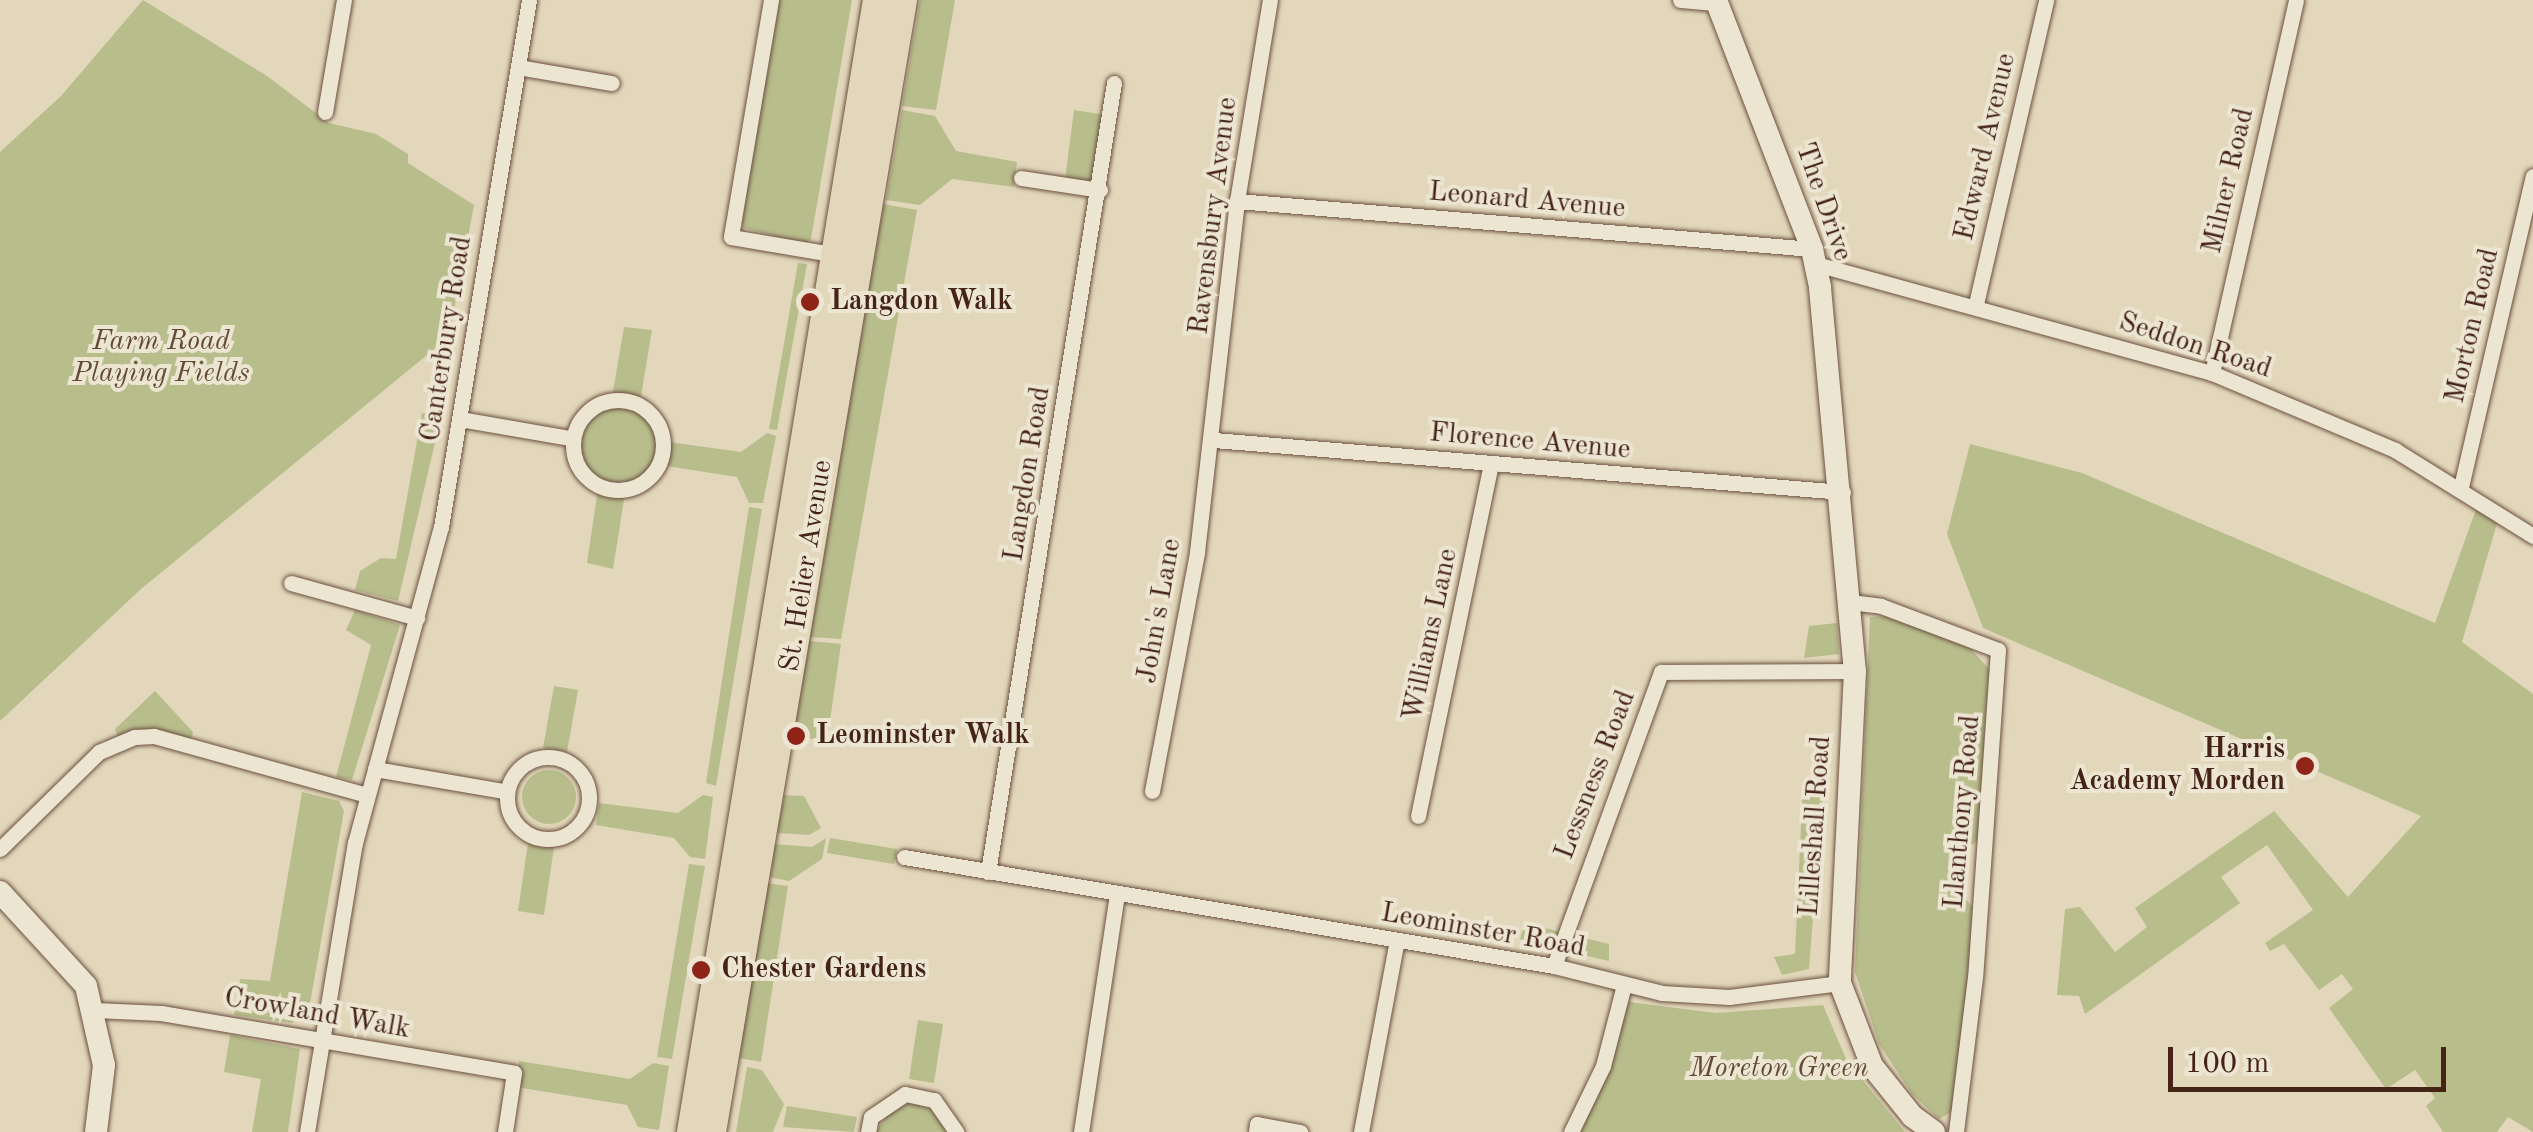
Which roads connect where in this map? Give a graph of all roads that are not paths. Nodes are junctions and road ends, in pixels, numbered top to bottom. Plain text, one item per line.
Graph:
1 (344, 0) edge
2 (529, 0) edge
3 (771, 0) edge
4 (877, 0) edge
5 (903, 0) edge
6 (1270, 0) edge
7 (1680, 0) edge
8 (2046, 0) edge
9 (2296, 0) edge
10 (1716, 2) edge
11 (518, 66) junction
12 (612, 83) dead end
13 (1114, 83) dead end
14 (325, 112) dead end
15 (2533, 176) edge
16 (1021, 178) dead end
17 (1100, 190) junction
18 (1238, 201) junction
19 (836, 255) junction
20 (1814, 257) junction
21 (1976, 304) junction
22 (2212, 374) junction
23 (460, 419) junction
24 (570, 438) junction
25 (1214, 440) junction
26 (1491, 464) junction
27 (2461, 488) junction
28 (1843, 492) junction
29 (2533, 536) edge
30 (291, 583) dead end
31 (1850, 602) junction
32 (417, 618) junction
33 (1855, 672) junction
34 (375, 769) junction
35 (504, 791) junction
36 (1152, 792) dead end
37 (367, 796) junction
38 (1418, 816) dead end
39 (0, 849) edge
40 (904, 857) dead end
41 (988, 872) junction
42 (0, 892) edge
43 (1117, 894) junction
44 (1397, 940) junction
45 (1554, 966) junction
46 (1840, 982) junction
47 (1624, 985) junction
48 (95, 1010) junction
49 (322, 1040) junction
50 (96, 1132) edge
51 (306, 1132) edge
52 (504, 1132) edge
53 (690, 1132) edge
54 (712, 1132) edge
55 (868, 1132) edge
56 (956, 1132) edge
57 (1081, 1132) edge
58 (1256, 1132) edge
59 (1300, 1132) edge
60 (1361, 1132) edge
61 (1571, 1132) edge
62 (1934, 1132) edge
63 (1956, 1132) edge

1 - 14 street
2 - 11 street, Canterbury Road
3 - 19 street
4 - 19 highway, St. Helier Avenue
5 - 54 highway, St. Helier Avenue
6 - 18 street, Ravensbury Avenue
7 - 10 street
8 - 21 street, Edward Avenue
9 - 22 street, Milner Road
10 - 20 street, The Drive
11 - 12 street
11 - 23 street, Canterbury Road
13 - 17 street, Langdon Road
15 - 27 street, Morton Road
16 - 17 street
17 - 41 street, Langdon Road
18 - 20 street, Leonard Avenue
18 - 25 street, Ravensbury Avenue
19 - 53 highway, St. Helier Avenue
20 - 21 street, Seddon Road
20 - 28 street, The Drive
21 - 22 street, Seddon Road
22 - 27 street, Seddon Road
23 - 24 street
23 - 32 street, Canterbury Road
24 - 24 street
25 - 26 street, Florence Avenue
25 - 36 street, John's Lane
26 - 28 street, Florence Avenue
26 - 38 street, Williams Lane
27 - 29 street, Seddon Road
28 - 31 street, Lilleshall Road
30 - 32 street
31 - 33 street, Lilleshall Road
31 - 63 street, Llanthony Road
32 - 34 street, Canterbury Road
33 - 45 street, Lessness Road
33 - 46 street, Lilleshall Road
34 - 35 street
34 - 37 street, Canterbury Road
35 - 35 street
37 - 39 street
37 - 49 street, Canterbury Road
40 - 41 street
41 - 43 street
42 - 48 street
43 - 44 street, Leominster Road
43 - 57 street
44 - 45 street, Leominster Road
44 - 60 street
45 - 47 street, Leominster Road
46 - 47 street, Leominster Road
46 - 62 street, Lilleshall Road
47 - 61 street
48 - 49 street, Crowland Walk
48 - 50 street
49 - 51 street, Canterbury Road
49 - 52 street, Crowland Walk
55 - 56 street
58 - 59 street

